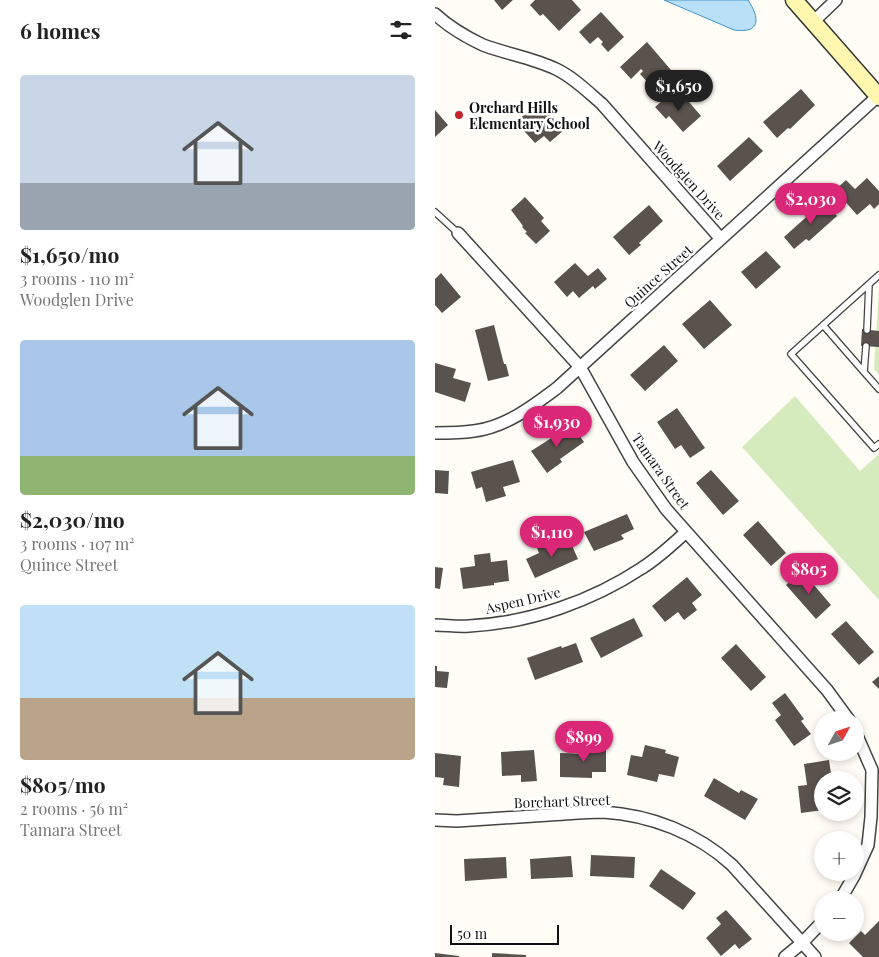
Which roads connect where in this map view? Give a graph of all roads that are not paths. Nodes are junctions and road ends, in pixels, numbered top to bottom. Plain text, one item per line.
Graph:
1 (837, 0) edge
2 (797, 1) edge
3 (435, 14) edge
4 (813, 22) junction
5 (878, 96) edge
6 (435, 212) edge
7 (457, 233) joint
8 (721, 239) junction
9 (879, 275) edge
10 (869, 284) junction
11 (823, 325) junction
12 (867, 330) dead end
13 (866, 346) dead end
14 (580, 367) junction
15 (864, 372) junction
16 (879, 389) edge
17 (435, 433) edge
18 (879, 444) edge
19 (687, 532) junction
20 (435, 625) edge
21 (842, 711) edge
22 (864, 749) edge
23 (875, 770) edge
24 (435, 820) edge
25 (873, 846) edge
26 (845, 891) edge
27 (814, 930) edge
28 (802, 943) junction
29 (785, 957) edge
30 (815, 957) edge

1 - 4 street
2 - 4 main road
3 - 8 street, Woodglen Drive
4 - 5 main road
5 - 8 street, Quince Street
6 - 7 lane
7 - 14 street, Tamara Street
8 - 14 street, Quince Street
9 - 10 lane
10 - 11 lane
10 - 12 lane
11 - 15 lane
11 - 18 lane
13 - 15 lane
14 - 17 street, Quince Street
14 - 19 street, Tamara Street
15 - 16 lane
19 - 20 street, Aspen Drive
19 - 21 street, Tamara Street
22 - 23 street
23 - 25 street
24 - 28 street, Borchart Street
25 - 26 street
27 - 28 street
28 - 29 street
28 - 30 street, Borchart Street

